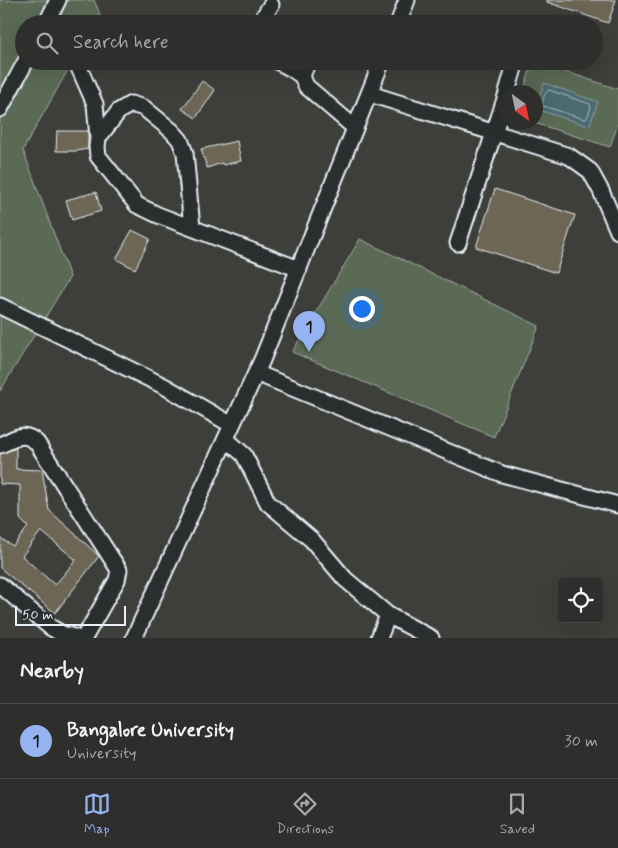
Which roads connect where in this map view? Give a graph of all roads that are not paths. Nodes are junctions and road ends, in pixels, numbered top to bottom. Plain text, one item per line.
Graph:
1 (58, 0) edge
2 (407, 0) edge
3 (271, 5) dead end
4 (50, 15) edge
5 (265, 15) edge
6 (401, 15) edge
7 (21, 70) edge
8 (80, 70) edge
9 (293, 70) edge
10 (304, 70) edge
11 (379, 70) edge
12 (513, 70) edge
13 (302, 76) junction
14 (509, 85) edge
15 (370, 94) junction
16 (0, 109) edge
17 (498, 119) edge
18 (355, 128) junction
19 (494, 132) junction
20 (98, 138) junction
21 (192, 228) junction
22 (618, 231) edge
23 (458, 243) dead end
24 (299, 269) junction
25 (0, 306) edge
26 (256, 373) junction
27 (232, 425) junction
28 (226, 439) junction
29 (0, 445) edge
30 (618, 505) edge
31 (0, 585) edge
32 (388, 615) junction
33 (77, 638) edge
34 (84, 638) edge
35 (134, 638) edge
36 (379, 638) edge
37 (431, 638) edge

1 - 4 street
2 - 6 street
3 - 5 street
7 - 16 street
8 - 20 street
9 - 13 street
10 - 13 street
11 - 15 street
12 - 14 street
13 - 18 street
15 - 18 street
15 - 19 street
17 - 19 street
18 - 24 street
19 - 22 street
19 - 23 street
20 - 21 street
20 - 21 street
21 - 24 street
24 - 26 street
25 - 27 street
26 - 27 street
26 - 30 street
27 - 28 street
28 - 32 street
28 - 35 street
29 - 34 street
31 - 33 street
32 - 36 street
32 - 37 street

